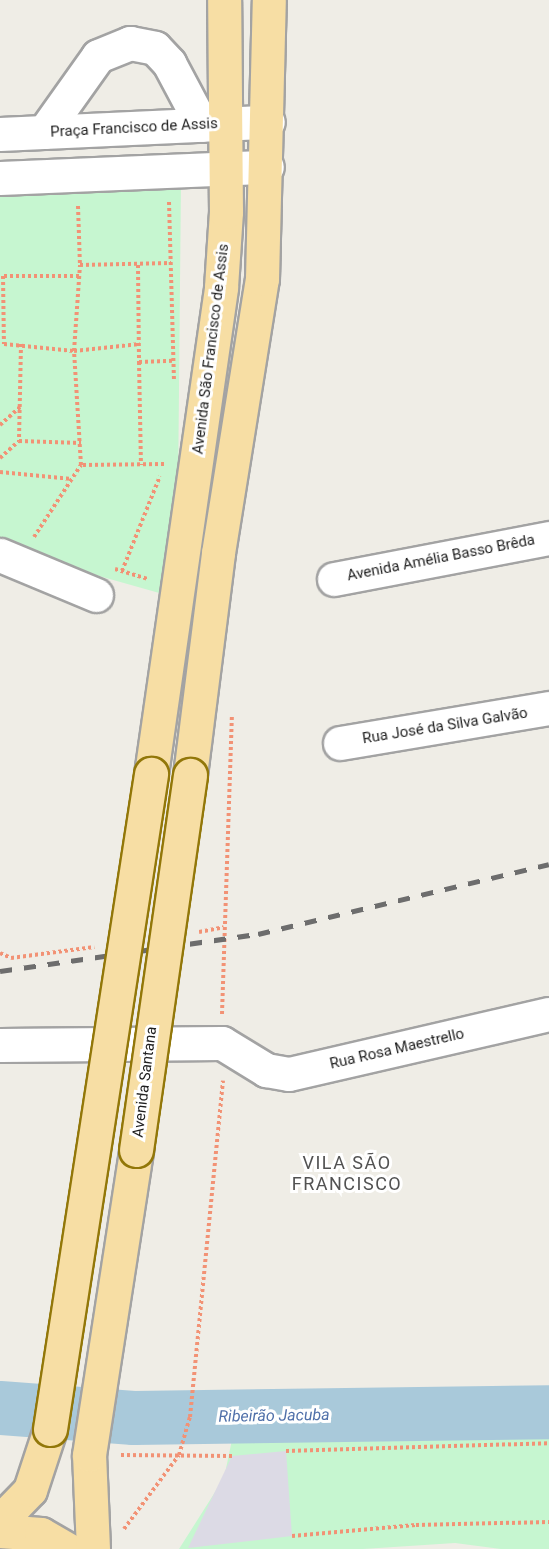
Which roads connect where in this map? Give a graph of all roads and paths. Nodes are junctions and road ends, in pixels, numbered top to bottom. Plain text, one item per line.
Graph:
1 (224, 0) edge
2 (269, 0) edge
3 (268, 122) junction
4 (214, 124) junction
5 (44, 132) junction
6 (0, 134) edge
7 (267, 167) junction
8 (226, 169) junction
9 (0, 178) edge
10 (169, 195) dead end
11 (78, 201) dead end
12 (171, 263) junction
13 (80, 265) junction
14 (138, 265) junction
15 (80, 276) junction
16 (2, 291) edge
17 (2, 303) edge
18 (21, 344) junction
19 (140, 344) junction
20 (74, 351) junction
21 (173, 361) junction
22 (210, 361) junction
23 (139, 362) junction
24 (174, 383) dead end
25 (20, 406) junction
26 (0, 425) edge
27 (20, 441) junction
28 (81, 443) junction
29 (0, 458) edge
30 (176, 461) dead end
31 (165, 464) junction
32 (81, 465) junction
33 (141, 465) junction
34 (0, 472) edge
35 (72, 479) junction
36 (549, 538) edge
37 (40, 545) dead end
38 (0, 555) edge
39 (122, 571) junction
40 (334, 579) dead end
41 (104, 581) joint
42 (159, 583) dead end
43 (549, 708) edge
44 (232, 711) dead end
45 (340, 743) dead end
46 (549, 1014) edge
47 (0, 1045) edge
48 (234, 1051) junction
49 (549, 1443) edge
50 (91, 1445) junction
51 (286, 1451) dead end
52 (179, 1455) junction
53 (232, 1456) dead end
54 (0, 1521) edge
55 (549, 1522) edge
56 (0, 1531) edge
57 (292, 1536) dead end
58 (106, 1543) edge
59 (67, 1549) edge

1 - 4 main road, Avenida São Francisco de Assis
2 - 3 main road
3 - 4 street, Praça Francisco de Assis
3 - 7 main road
4 - 5 street, Praça Francisco de Assis
4 - 5 street
4 - 8 main road, Avenida São Francisco de Assis
5 - 6 street, Praça Francisco de Assis
7 - 8 street
7 - 50 main road, Avenida Santana, bridge
8 - 9 street
8 - 22 main road, Avenida São Francisco de Assis
10 - 12 path
11 - 13 path
12 - 14 path
12 - 21 path
13 - 14 path
13 - 15 path
14 - 19 path
15 - 16 path
15 - 20 path
16 - 17 path
17 - 18 path
18 - 20 path
18 - 25 path
19 - 20 path
19 - 23 path
20 - 28 path
21 - 22 path
21 - 23 path
21 - 24 path
22 - 54 main road, Avenida São Francisco de Assis, bridge
23 - 33 path
25 - 26 path
25 - 27 path
27 - 28 path
27 - 29 path
28 - 32 path
30 - 31 path
31 - 33 path
31 - 39 path
32 - 33 path
32 - 35 path
34 - 35 path
35 - 37 path
36 - 40 street, Avenida Amélia Basso Brêda
38 - 41 street
39 - 41 path
39 - 42 path
43 - 45 street, Rua José da Silva Galvão
44 - 48 path
46 - 48 street, Rua Rosa Maestrello
47 - 48 street
48 - 52 path
49 - 51 path
50 - 52 path
50 - 58 main road, Avenida Santana
52 - 53 path
52 - 58 path
55 - 57 path
56 - 59 main road

